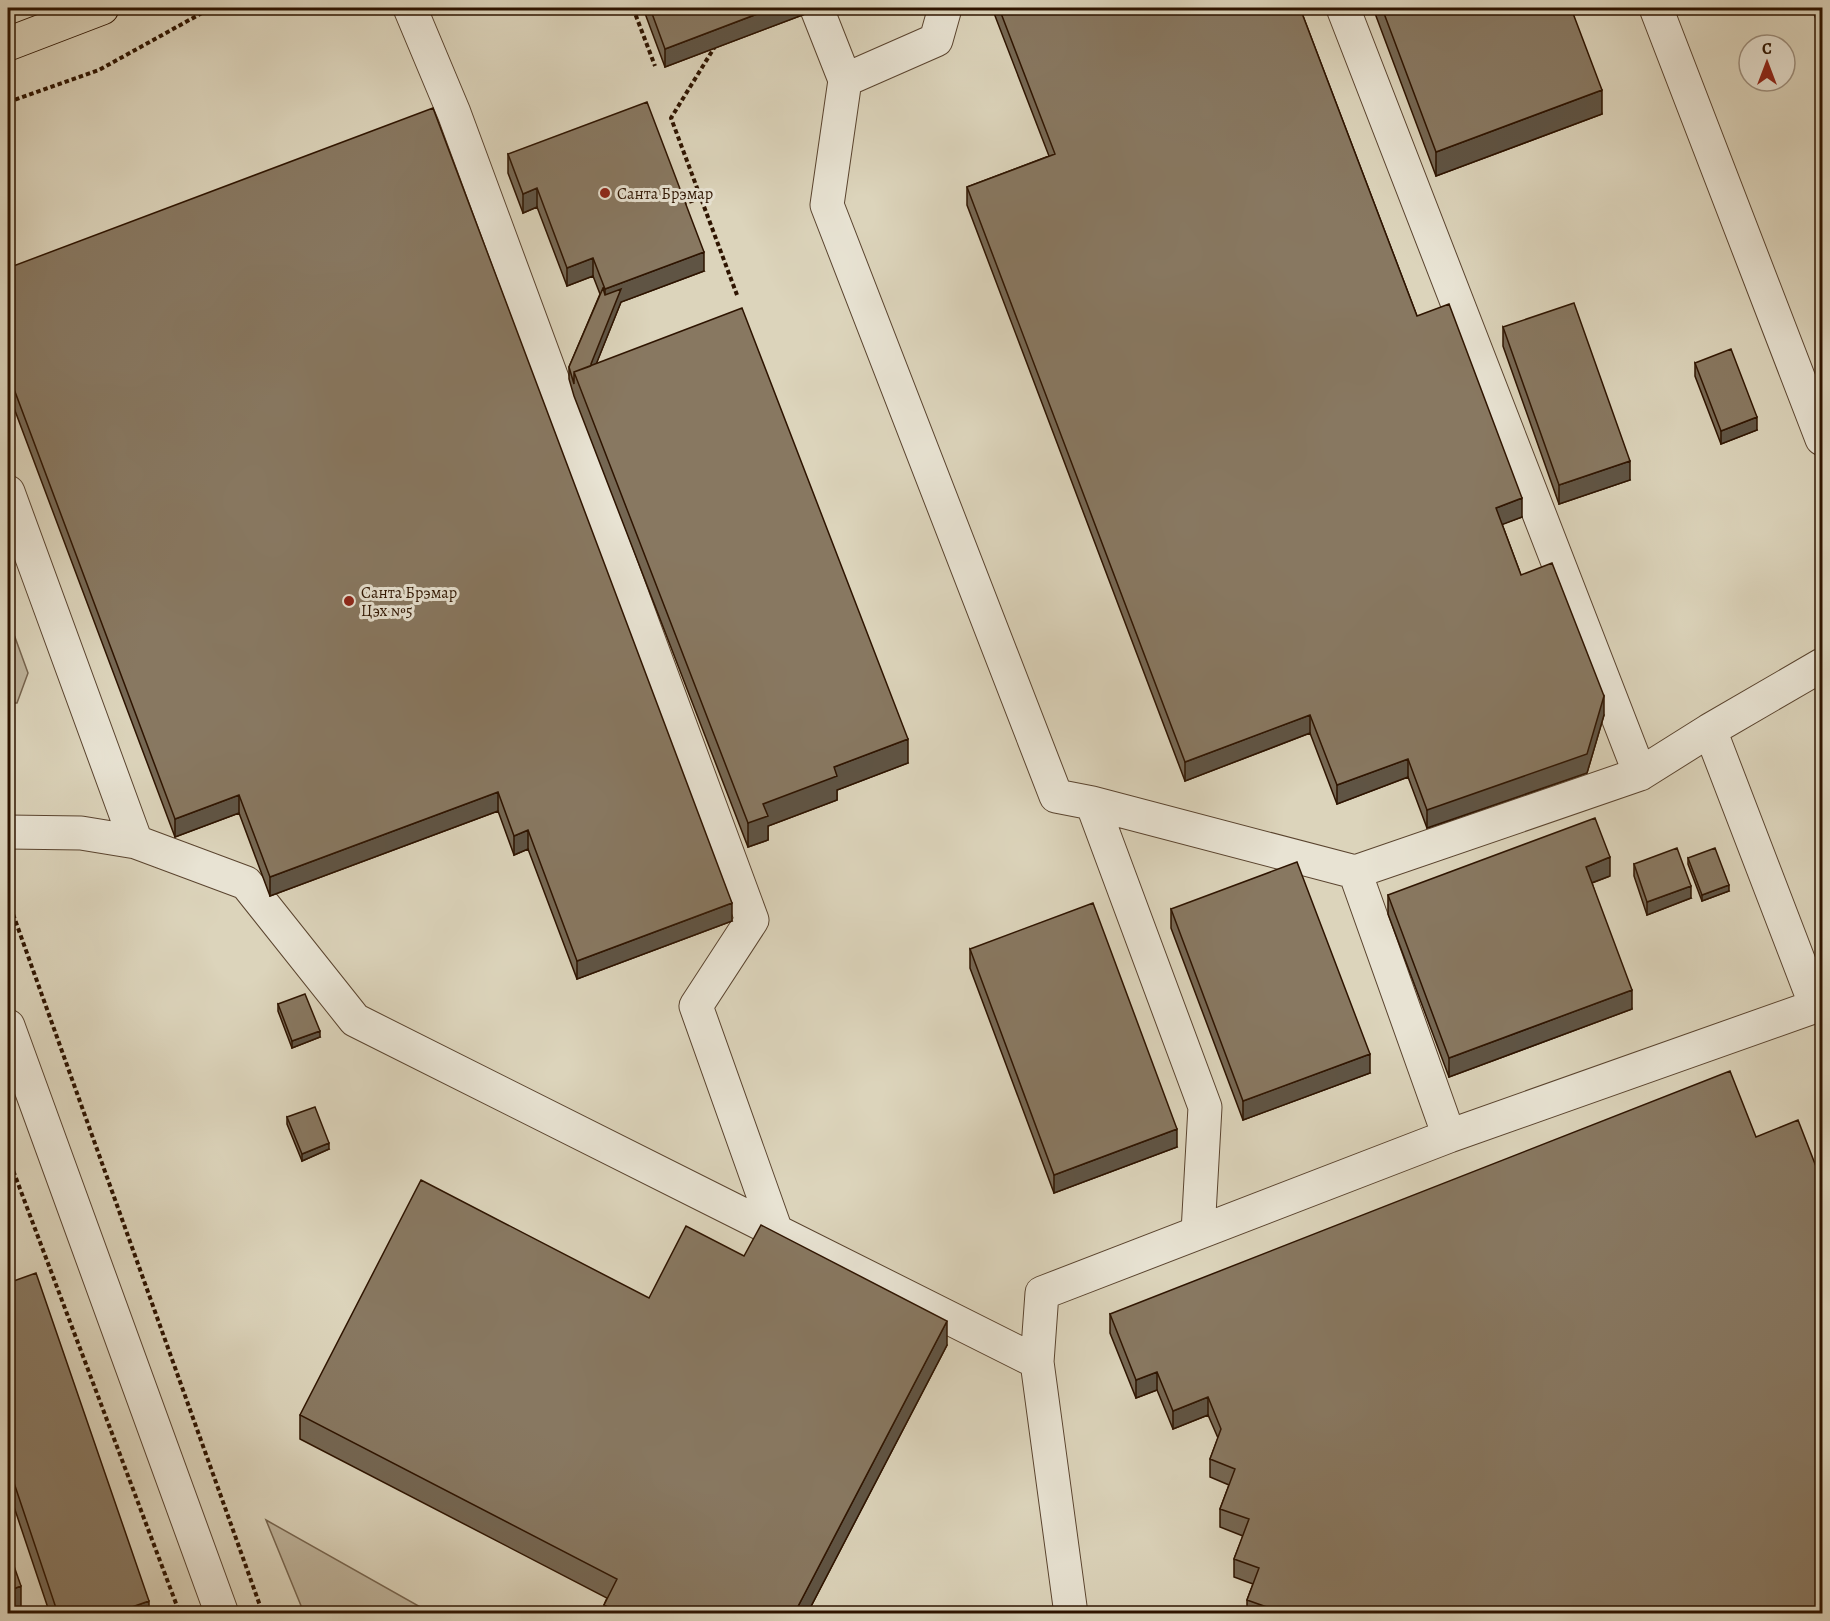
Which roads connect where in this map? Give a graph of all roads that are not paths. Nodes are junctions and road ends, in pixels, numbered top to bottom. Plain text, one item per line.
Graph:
1 (102, 8) edge
2 (410, 8) edge
3 (945, 8) edge
4 (1342, 8) edge
5 (1656, 8) edge
6 (817, 9) dead end
7 (8, 44) edge
8 (845, 80) junction
9 (1822, 439) edge
10 (8, 492) edge
11 (1822, 664) edge
12 (1710, 730) junction
13 (1640, 774) junction
14 (1092, 803) junction
15 (8, 832) edge
16 (135, 842) junction
17 (1355, 872) junction
18 (8, 1026) edge
19 (1449, 1136) junction
20 (776, 1231) junction
21 (1198, 1232) junction
22 (1037, 1362) junction
23 (222, 1614) edge
24 (1071, 1614) edge

1 - 7 main road
2 - 20 street
3 - 8 street
4 - 13 street
5 - 9 street
6 - 8 street
8 - 14 street
10 - 16 street
11 - 12 street
12 - 13 street
12 - 19 street
13 - 17 street
14 - 17 street
14 - 21 street
15 - 16 street
16 - 20 street
17 - 19 street
18 - 23 street
19 - 21 street
20 - 22 street
21 - 22 street
22 - 24 street

